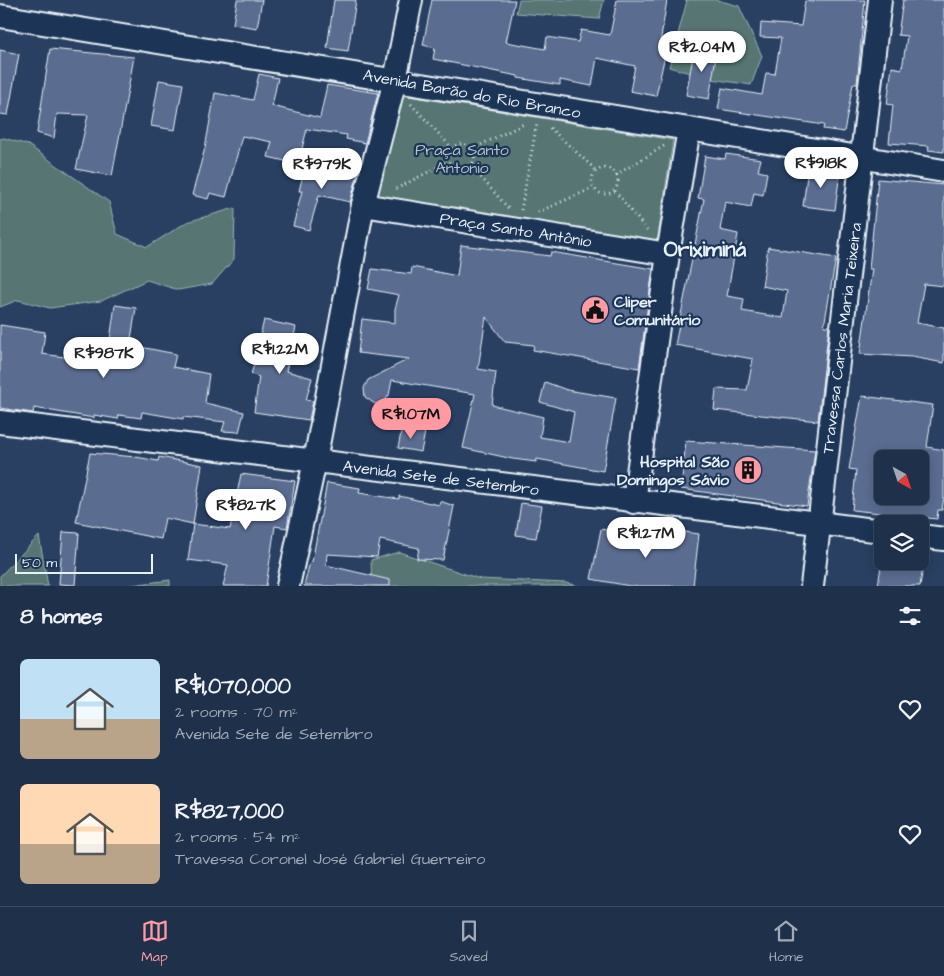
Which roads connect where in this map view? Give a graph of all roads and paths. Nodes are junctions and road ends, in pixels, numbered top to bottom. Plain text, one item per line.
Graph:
1 (411, 0) edge
2 (880, 0) edge
3 (0, 16) edge
4 (395, 80) junction
5 (408, 101) dead end
6 (538, 117) junction
7 (689, 130) junction
8 (665, 145) dead end
9 (452, 148) junction
10 (472, 149) junction
11 (862, 158) junction
12 (449, 161) junction
13 (471, 166) junction
14 (597, 171) junction
15 (944, 171) edge
16 (616, 175) junction
17 (594, 188) junction
18 (393, 190) dead end
19 (615, 191) junction
20 (364, 205) junction
21 (521, 211) dead end
22 (536, 213) dead end
23 (513, 214) dead end
24 (651, 235) dead end
25 (668, 254) junction
26 (0, 422) edge
27 (315, 461) junction
28 (634, 502) junction
29 (820, 523) junction
30 (874, 530) edge
31 (929, 537) edge
32 (944, 539) edge
33 (288, 586) edge
34 (812, 586) edge

1 - 4 street
2 - 11 street, Travessa Carlos Maria Teixeira
3 - 4 street, Avenida Barão do Rio Branco
4 - 7 street, Avenida Barão do Rio Branco
4 - 20 street
5 - 9 path
6 - 10 path
6 - 14 path
6 - 21 path
7 - 11 street, Avenida Barão do Rio Branco
7 - 25 street
8 - 16 path
9 - 10 path
9 - 12 path
10 - 13 path
11 - 15 street, Avenida Barão do Rio Branco
11 - 29 street, Travessa Carlos Maria Teixeira
12 - 13 path
12 - 18 path
13 - 23 path
14 - 16 path
14 - 17 path
16 - 19 path
17 - 19 path
17 - 22 path
19 - 24 path
20 - 25 street, Praça Santo Antônio
20 - 27 street
25 - 28 street
26 - 27 street, Avenida Sete de Setembro
27 - 28 street, Avenida Sete de Setembro
27 - 33 street
28 - 29 street, Avenida Sete de Setembro
29 - 30 street, Avenida Sete de Setembro
29 - 34 street, Travessa Carlos Maria Teixeira
31 - 32 street

